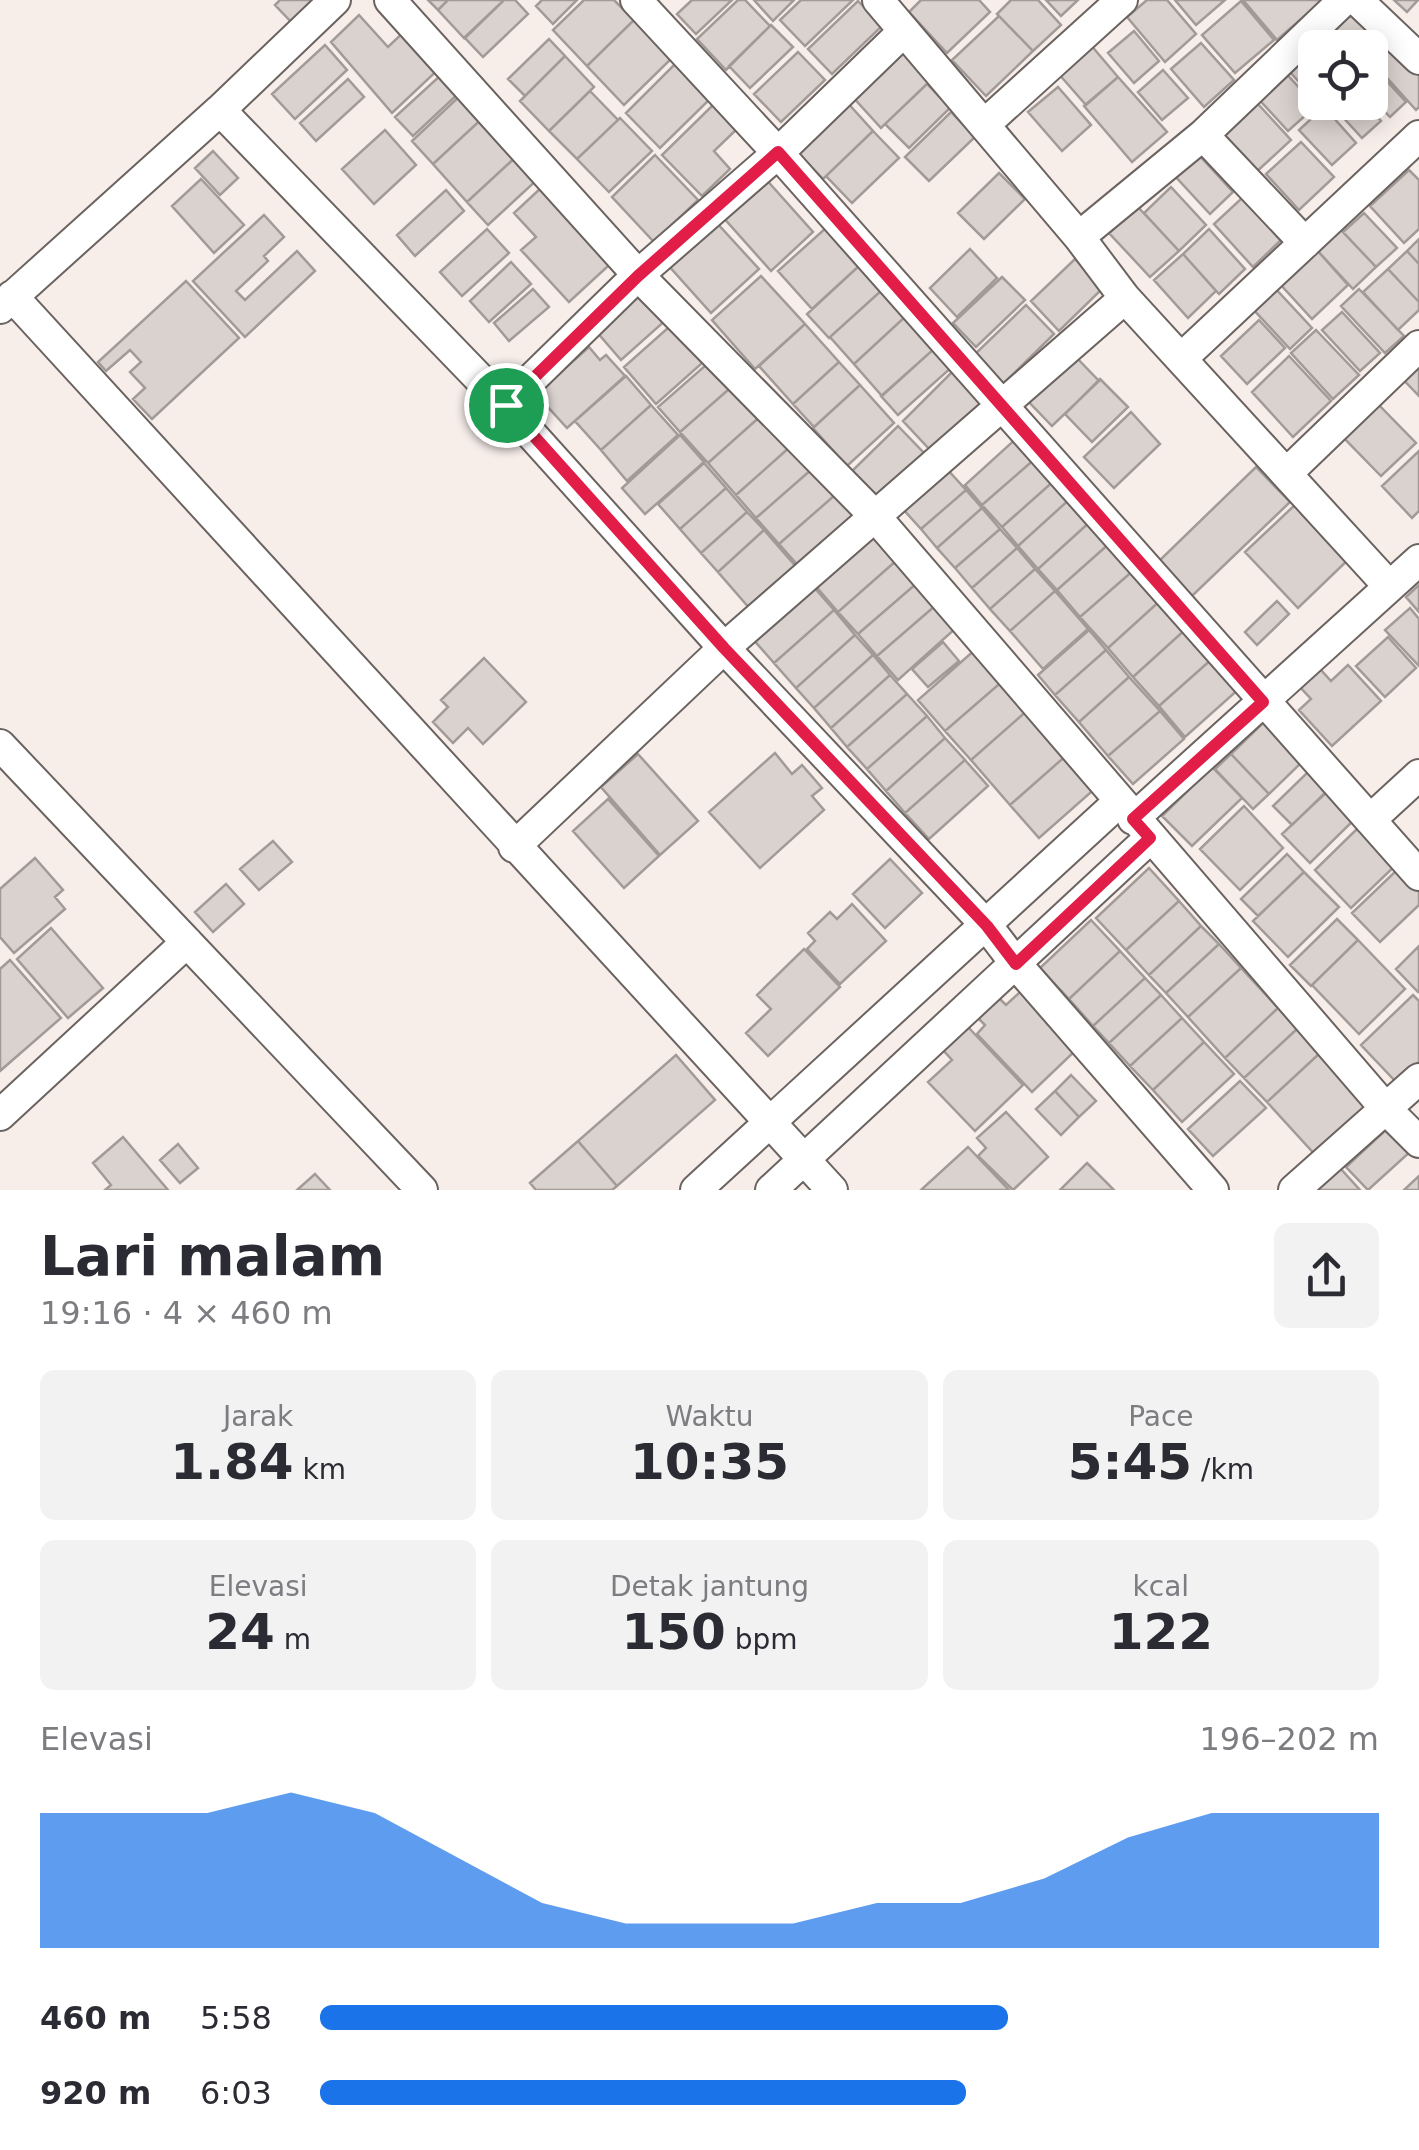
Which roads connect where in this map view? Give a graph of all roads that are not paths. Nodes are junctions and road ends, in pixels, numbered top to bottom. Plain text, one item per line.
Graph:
1 (335, 0) edge
2 (390, 0) edge
3 (636, 0) edge
4 (1122, 0) edge
5 (1344, 0) edge
6 (1357, 0) edge
7 (896, 12) edge
8 (1419, 59) edge
9 (220, 110) junction
10 (984, 124) junction
11 (1203, 135) junction
12 (1419, 136) edge
13 (778, 152) junction
14 (1079, 237) junction
15 (1304, 243) junction
16 (638, 276) junction
17 (1125, 298) junction
18 (6, 302) edge
19 (1419, 346) edge
20 (1182, 358) junction
21 (1003, 404) junction
22 (506, 405) junction
23 (1287, 472) junction
24 (874, 516) junction
25 (1419, 560) edge
26 (1388, 585) junction
27 (724, 648) junction
28 (1263, 702) junction
29 (0, 745) edge
30 (1419, 775) edge
31 (1134, 819) junction
32 (1370, 820) junction
33 (514, 847) junction
34 (1419, 874) edge
35 (987, 926) junction
36 (187, 942) junction
37 (1016, 964) junction
38 (1419, 1079) edge
39 (1386, 1109) junction
40 (0, 1115) edge
41 (770, 1124) junction
42 (1419, 1142) edge
43 (804, 1160) junction
44 (422, 1190) edge
45 (696, 1190) edge
46 (771, 1190) edge
47 (832, 1190) edge
48 (1213, 1190) edge
49 (1294, 1190) edge

1 - 9 street
2 - 16 street
3 - 13 street
4 - 10 street
5 - 11 street
6 - 8 street
7 - 10 street
7 - 13 street
9 - 18 street
9 - 22 street
10 - 14 street
11 - 14 street
11 - 15 street
12 - 15 street
13 - 16 street
13 - 21 street
14 - 17 street
15 - 20 street
16 - 22 street
16 - 24 street
17 - 20 street
17 - 21 street
18 - 33 street
19 - 23 street
20 - 23 street
21 - 24 street
21 - 28 street
22 - 27 street
23 - 26 street
24 - 27 street
24 - 31 street
25 - 26 street
26 - 28 street
27 - 33 street
27 - 35 street
28 - 31 street
28 - 32 street
29 - 36 street
30 - 32 street
31 - 35 street
31 - 37 street
31 - 39 street
32 - 34 street
33 - 41 street
35 - 37 street
35 - 41 street
36 - 40 street
36 - 44 street
37 - 43 street
37 - 48 street
38 - 39 street
39 - 42 street
39 - 49 street
41 - 43 street
41 - 45 street
43 - 46 street
43 - 47 street

